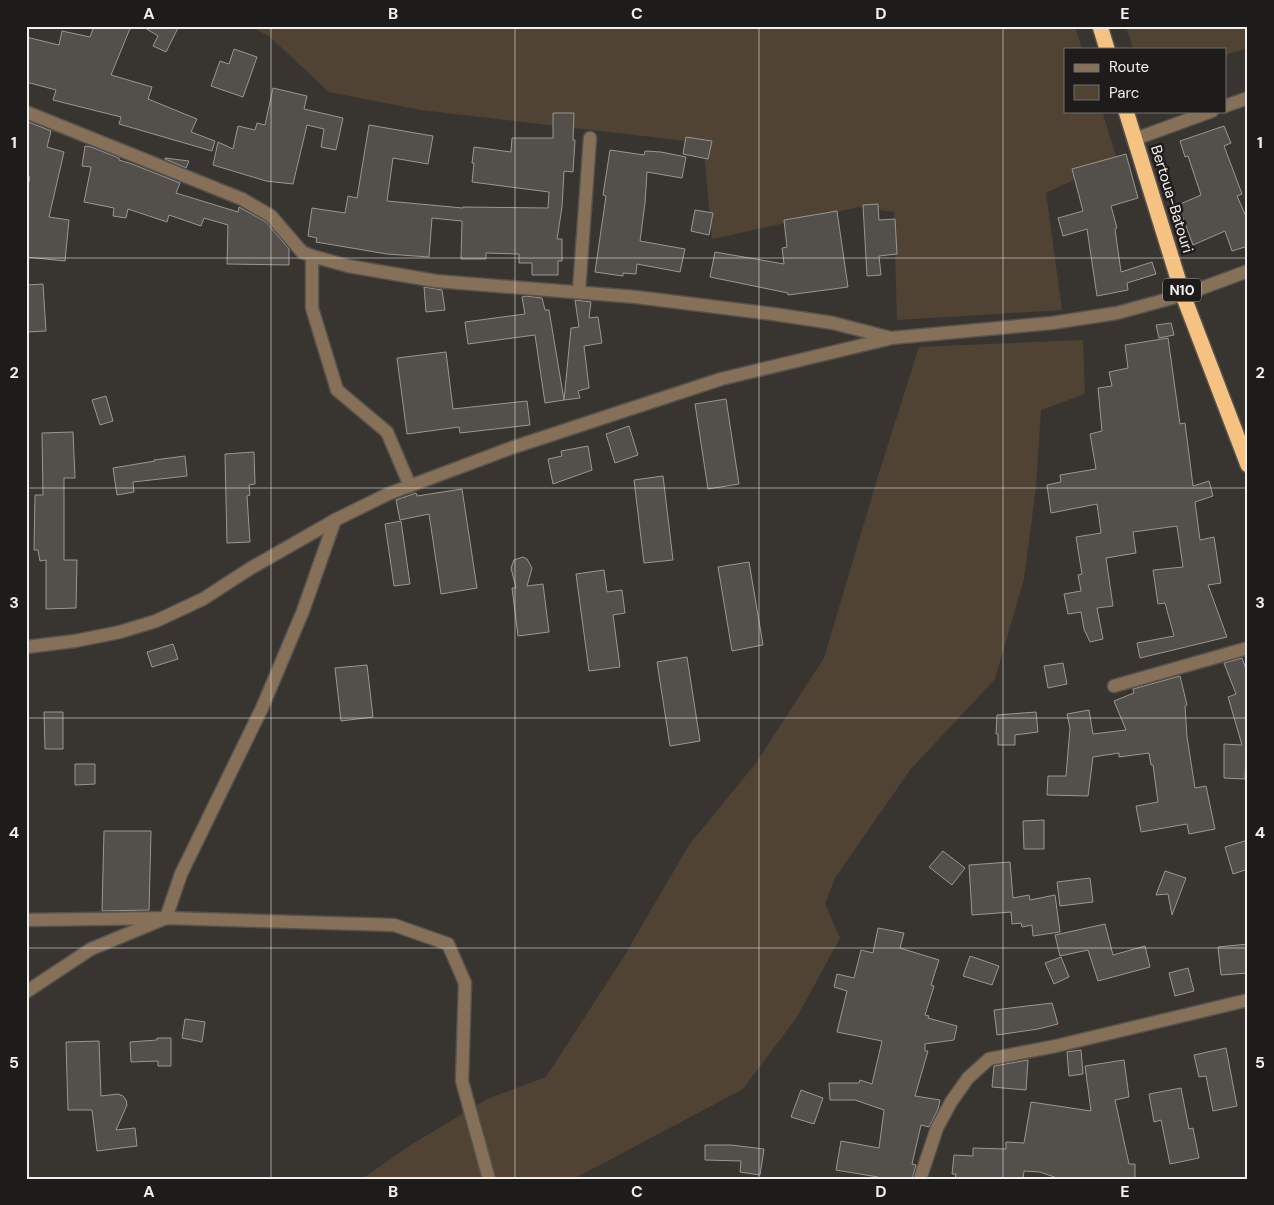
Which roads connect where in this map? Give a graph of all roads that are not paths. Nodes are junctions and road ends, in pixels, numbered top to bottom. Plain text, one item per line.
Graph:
1 (1100, 26) edge
2 (1107, 48) edge
3 (1248, 98) edge
4 (1226, 106) edge
5 (26, 112) edge
6 (1126, 112) edge
7 (1209, 112) edge
8 (590, 138) dead end
9 (1135, 139) junction
10 (312, 256) junction
11 (1248, 271) edge
12 (579, 291) junction
13 (1184, 294) junction
14 (891, 338) junction
15 (1248, 465) edge
16 (410, 486) junction
17 (335, 520) junction
18 (26, 647) edge
19 (1248, 648) edge
20 (1114, 686) dead end
21 (166, 918) junction
22 (26, 920) edge
23 (26, 992) edge
24 (1248, 1000) edge
25 (489, 1179) edge
26 (920, 1179) edge

1 - 2 highway
3 - 4 street
5 - 10 street
6 - 9 highway, Bertoua-Batouri / N10
7 - 9 street
8 - 12 street
9 - 13 highway, Bertoua-Batouri / N10
10 - 12 street
10 - 16 street
11 - 13 street
12 - 14 street
13 - 14 street
13 - 15 highway, Bertoua-Batouri / N10
14 - 16 street
16 - 17 street
17 - 18 street
17 - 21 street
19 - 20 street
21 - 22 street
21 - 23 street
21 - 25 street
24 - 26 street

